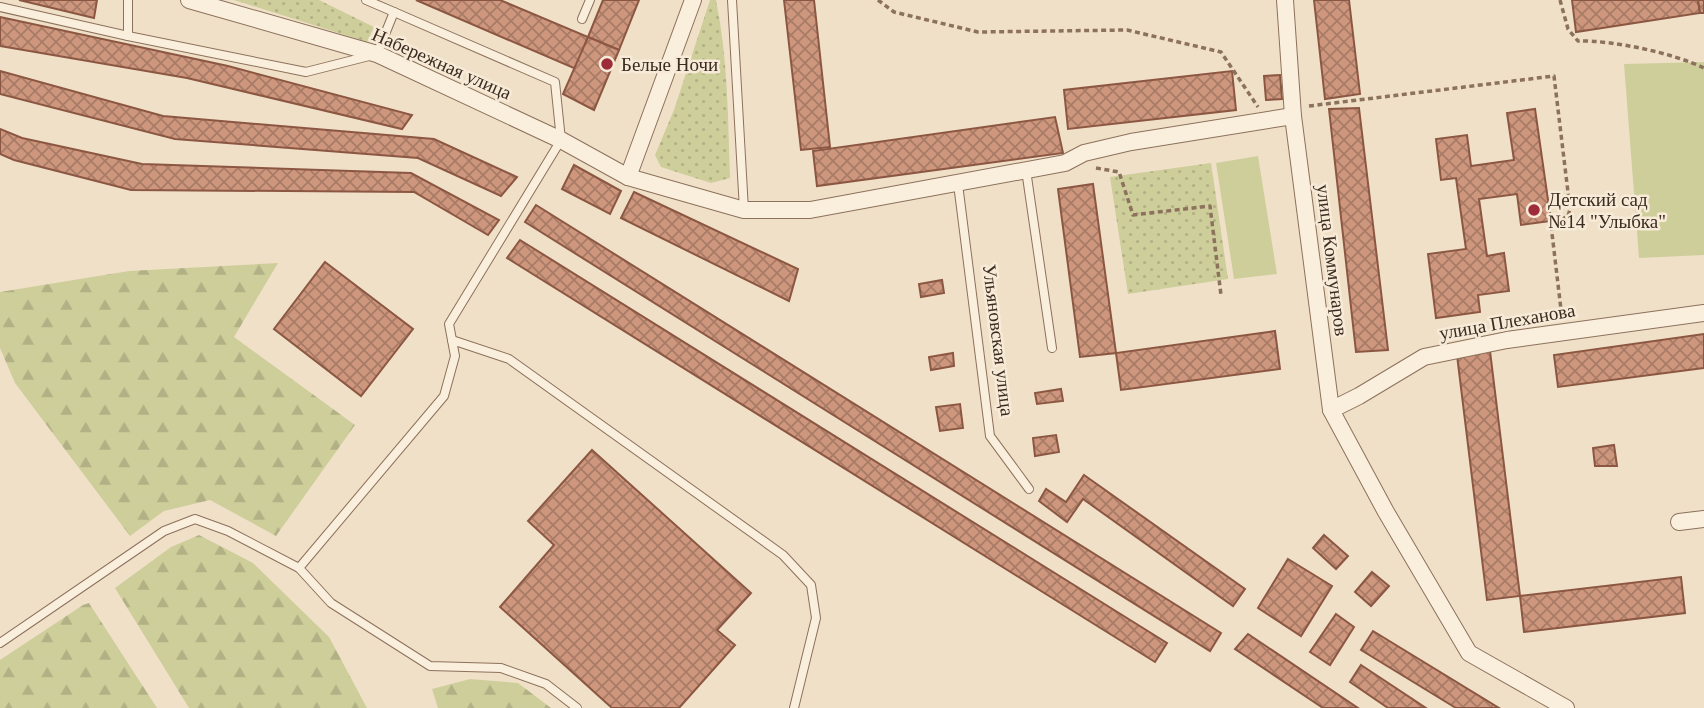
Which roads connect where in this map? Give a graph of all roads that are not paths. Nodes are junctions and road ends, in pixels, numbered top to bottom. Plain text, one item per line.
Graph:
1 (128, 0) edge
2 (189, 0) edge
3 (366, 0) edge
4 (590, 0) edge
5 (693, 0) edge
6 (732, 0) edge
7 (1285, 0) edge
8 (0, 7) edge
9 (394, 12) junction
10 (582, 19) dead end
11 (128, 36) junction
12 (377, 54) junction
13 (1292, 112) junction
14 (561, 140) junction
15 (1026, 170) junction
16 (628, 177) junction
17 (958, 184) junction
18 (744, 210) junction
19 (1704, 313) edge
20 (452, 340) junction
21 (1052, 348) dead end
22 (1331, 410) junction
23 (1028, 489) dead end
24 (1704, 519) edge
25 (1679, 522) dead end
26 (299, 568) junction
27 (0, 643) edge
28 (577, 708) edge
29 (794, 708) edge
30 (1566, 708) edge

1 - 11 lane
2 - 12 street, Набережная улица
3 - 9 lane
4 - 10 lane
5 - 16 street
6 - 18 lane
7 - 13 street, улица Коммунаров
8 - 11 lane
9 - 12 lane
9 - 14 lane
11 - 12 lane
12 - 14 street, Набережная улица
13 - 15 street, Набережная улица
13 - 22 street, улица Коммунаров
14 - 16 street, Набережная улица
14 - 20 lane
15 - 17 street, Набережная улица
15 - 21 lane
16 - 18 street, Набережная улица
17 - 18 street, Набережная улица
17 - 23 lane, Ульяновская улица
19 - 22 street, улица Плеханова
20 - 26 lane
20 - 29 lane
22 - 30 street, улица Коммунаров
24 - 25 street
26 - 27 lane
26 - 28 lane

